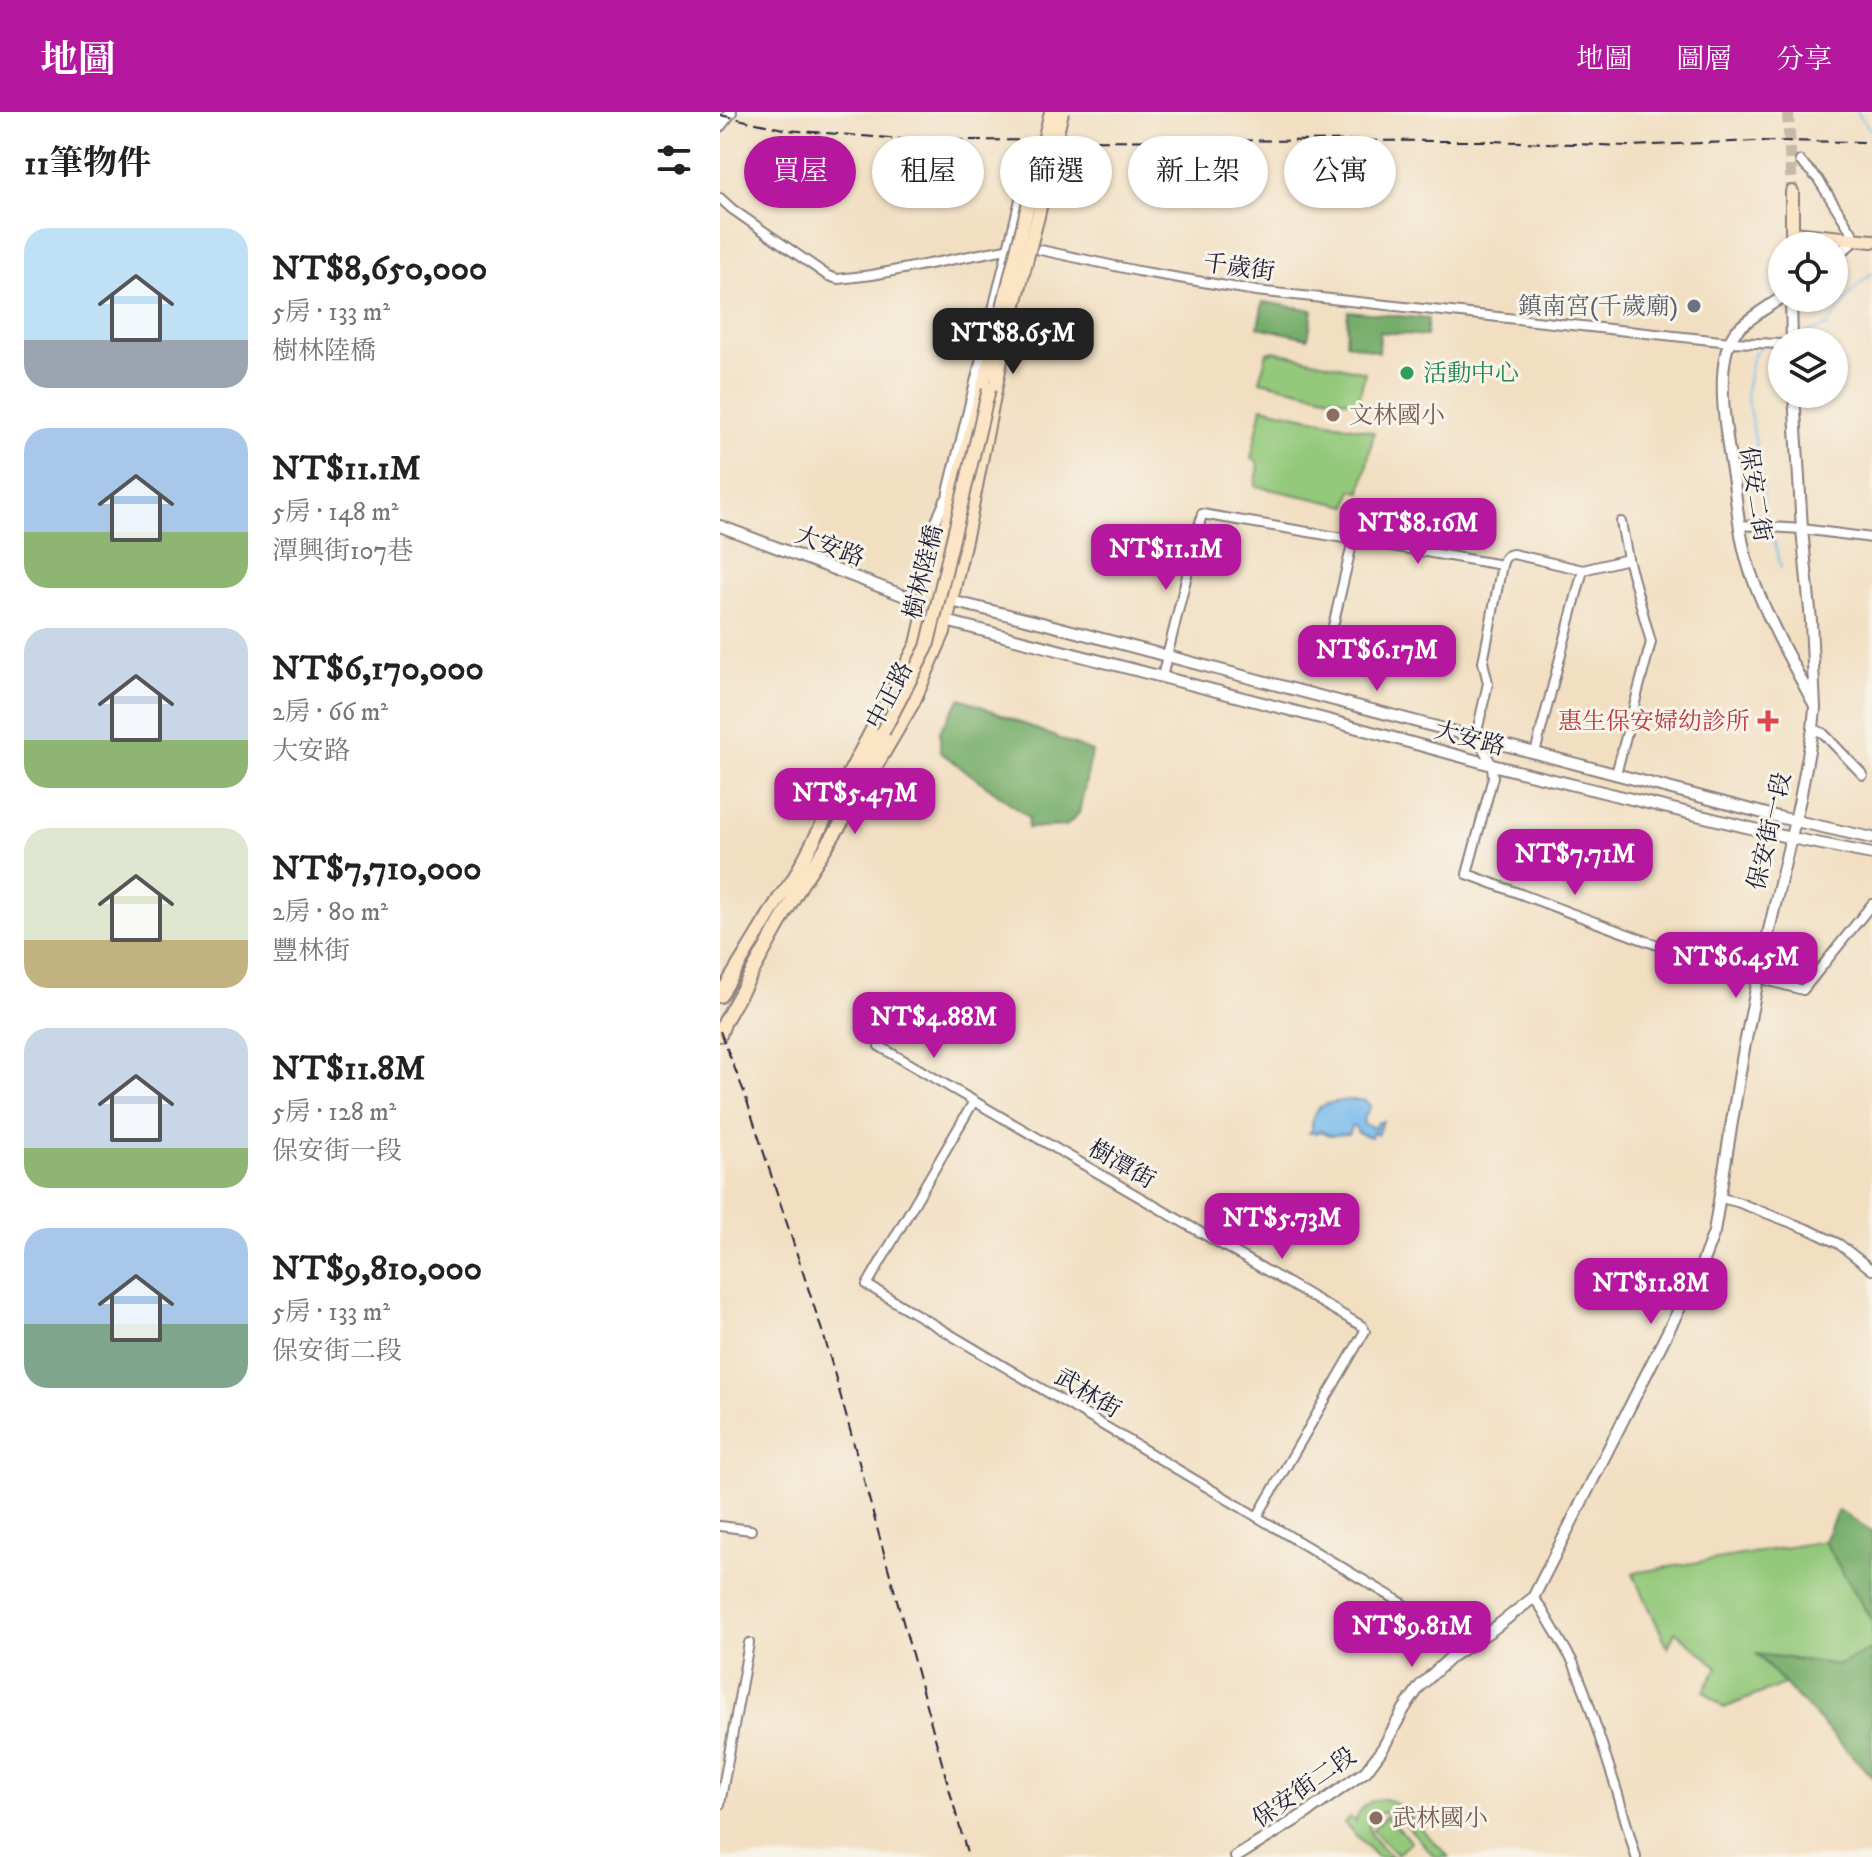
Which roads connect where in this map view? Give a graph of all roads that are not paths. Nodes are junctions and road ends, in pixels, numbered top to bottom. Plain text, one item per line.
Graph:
1 (731, 112) edge
2 (1051, 112) edge
3 (1062, 112) edge
4 (720, 126) edge
5 (1800, 161) dead end
6 (1792, 192) tunnel mouth
7 (720, 198) edge
8 (1017, 208) edge
9 (1792, 232) edge
10 (1848, 239) edge
11 (1856, 239) junction
12 (1872, 241) edge
13 (1848, 246) edge
14 (1006, 249) junction
15 (1768, 307) edge
16 (1730, 342) junction
17 (1768, 344) edge
18 (998, 349) junction
19 (1795, 408) edge
20 (948, 492) junction
21 (1621, 522) dead end
22 (1740, 525) junction
23 (720, 526) edge
24 (968, 527) joint
25 (1802, 529) junction
26 (1872, 538) edge
27 (1353, 540) junction
28 (940, 551) junction
29 (1628, 559) junction
30 (1502, 565) junction
31 (1583, 570) junction
32 (908, 597) junction
33 (951, 601) junction
34 (926, 604) junction
35 (946, 621) junction
36 (1327, 652) dead end
37 (1168, 655) junction
38 (1162, 677) junction
39 (1815, 708) junction
40 (1813, 729) junction
41 (1476, 736) junction
42 (1535, 753) junction
43 (1492, 765) junction
44 (1616, 774) junction
45 (1863, 775) dead end
46 (1795, 821) junction
47 (1791, 838) junction
48 (1872, 838) edge
49 (1872, 854) edge
50 (797, 882) junction
51 (1872, 904) edge
52 (1758, 979) junction
53 (720, 996) edge
54 (720, 1035) edge
55 (879, 1046) dead end
56 (974, 1101) junction
57 (1721, 1198) junction
58 (1872, 1270) edge
59 (1591, 1484) joint
60 (1257, 1517) junction
61 (720, 1526) edge
62 (751, 1530) dead end
63 (1533, 1598) junction
64 (749, 1643) dead end
65 (1471, 1644) junction
66 (720, 1804) edge
67 (1236, 1857) edge
68 (1636, 1857) edge

1 - 4 street
2 - 18 main road, 樹林陸橋, bridge
3 - 18 main road, 樹林陸橋, bridge
5 - 11 street
6 - 9 main road
7 - 14 street, 千歲街
8 - 14 street
10 - 11 main road
11 - 12 main road
11 - 13 street
14 - 16 street, 千歲街
14 - 20 street
15 - 16 street
16 - 17 street, 千歲街
16 - 22 street, 保安二街
18 - 24 main road, 樹林陸橋
18 - 28 main road, 樹林陸橋
18 - 50 main road, 樹林陸橋, bridge
19 - 25 street, 保安街一段
20 - 28 street
20 - 32 street
21 - 29 street
22 - 25 street
22 - 39 street, 保安二街
23 - 32 street, 大安路
24 - 33 main road, 中正路
25 - 26 street
25 - 39 street, 保安街一段
27 - 30 street
27 - 36 street
27 - 37 street
28 - 34 main road, 中正路
29 - 31 street
29 - 44 street
30 - 31 street
30 - 41 street
31 - 42 street
32 - 34 street, 大安路
33 - 34 street, 大安路
33 - 35 main road, 中正路
33 - 37 street, 大安路
34 - 35 street, 大安路
34 - 50 main road, 中正路
35 - 38 street, 大安路
35 - 50 main road, 中正路
37 - 38 street
37 - 41 street, 大安路
38 - 43 street, 大安路
39 - 40 street, 保安街一段
40 - 45 street
40 - 46 street, 保安街一段
41 - 42 street, 大安路
41 - 43 street
42 - 44 street, 大安路
43 - 47 street, 大安路
43 - 52 street
44 - 46 street, 大安路
46 - 47 street, 保安街一段
46 - 48 street, 大安路
47 - 49 street, 大安路
47 - 52 street, 保安街一段
50 - 53 main road, 中正路
50 - 54 main road, 中正路
51 - 52 street
52 - 57 street, 保安街一段
55 - 56 street, 樹潭街
56 - 60 street, 武林街
56 - 60 street, 樹潭街
57 - 58 street
57 - 59 street, 保安街一段
59 - 63 street, 保安街二段
60 - 65 street, 武林街
61 - 62 street
63 - 65 street, 保安街二段
63 - 68 street
64 - 66 street
65 - 67 street, 保安街二段

